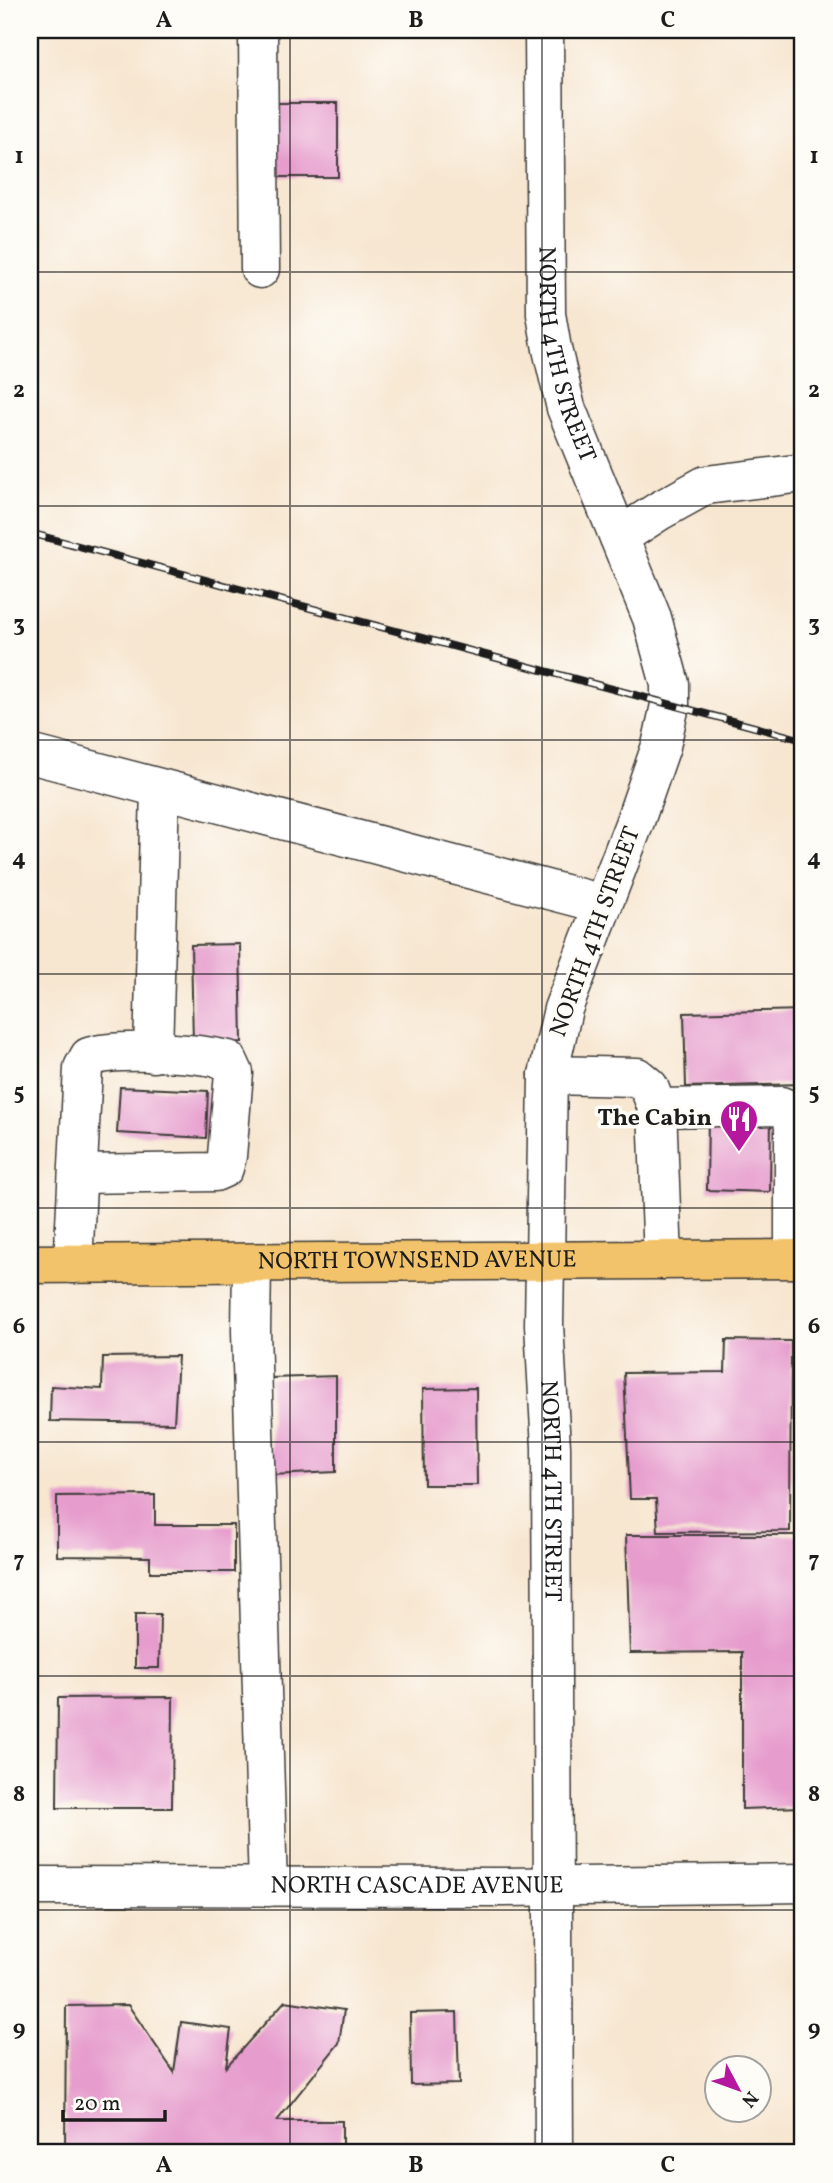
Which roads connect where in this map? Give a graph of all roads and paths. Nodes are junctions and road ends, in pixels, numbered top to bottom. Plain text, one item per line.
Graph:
1 (258, 30) edge
2 (544, 30) edge
3 (260, 269) dead end
4 (803, 473) edge
5 (619, 537) junction
6 (30, 754) edge
7 (160, 789) junction
8 (603, 904) junction
9 (153, 1053) junction
10 (548, 1075) junction
11 (657, 1108) junction
12 (78, 1174) junction
13 (799, 1259) edge
14 (663, 1260) junction
15 (545, 1261) junction
16 (30, 1264) edge
17 (73, 1264) junction
18 (252, 1264) junction
19 (803, 1884) edge
20 (30, 1886) edge
21 (553, 1886) junction
22 (268, 1887) junction
23 (554, 2153) edge

1 - 3 street
2 - 5 street, NORTH 4TH STREET
4 - 5 street
5 - 8 street, NORTH 4TH STREET
6 - 7 street
7 - 8 street
7 - 9 street
8 - 10 street, NORTH 4TH STREET
9 - 12 street
9 - 12 street
10 - 11 street
10 - 15 street, NORTH 4TH STREET
11 - 13 street
11 - 14 street
12 - 17 street
13 - 14 highway, NORTH TOWNSEND AVENUE
14 - 15 highway, NORTH TOWNSEND AVENUE
15 - 18 highway, NORTH TOWNSEND AVENUE
15 - 21 street, NORTH 4TH STREET
16 - 17 highway, NORTH TOWNSEND AVENUE
17 - 18 highway, NORTH TOWNSEND AVENUE
18 - 22 street
19 - 21 street, NORTH CASCADE AVENUE
20 - 22 street, NORTH CASCADE AVENUE
21 - 22 street, NORTH CASCADE AVENUE
21 - 23 street, NORTH 4TH STREET

